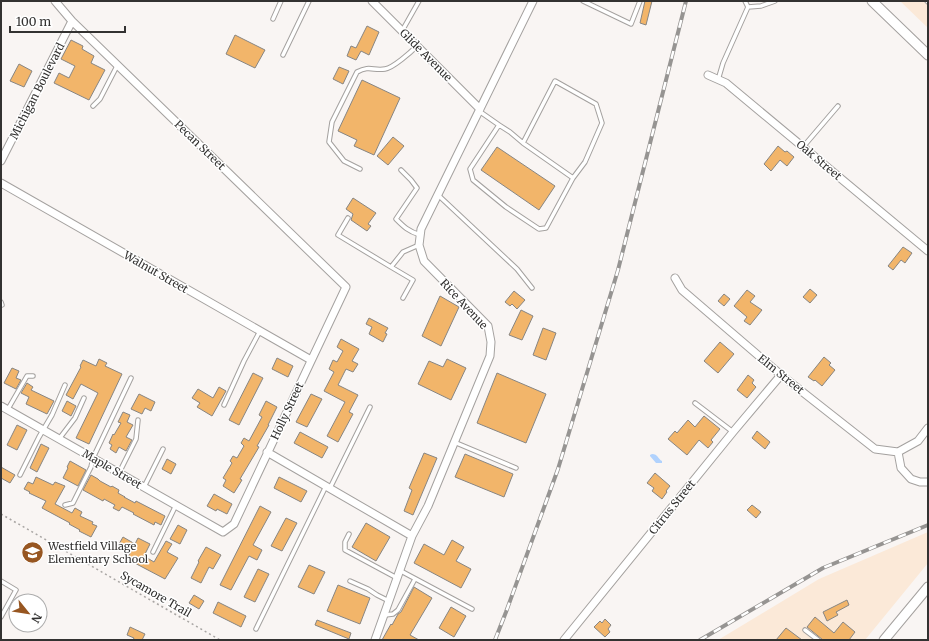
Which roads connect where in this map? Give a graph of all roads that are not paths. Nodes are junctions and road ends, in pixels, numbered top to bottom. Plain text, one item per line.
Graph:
1 (55, 1) edge
2 (282, 1) edge
3 (309, 1) edge
4 (372, 1) edge
5 (419, 1) edge
6 (533, 1) edge
7 (583, 1) edge
8 (640, 1) edge
9 (745, 1) edge
10 (775, 1) edge
11 (872, 1) edge
12 (748, 7) junction
13 (273, 19) dead end
14 (72, 21) junction
15 (402, 31) junction
16 (417, 46) junction
17 (283, 55) dead end
18 (928, 55) edge
19 (118, 65) junction
20 (708, 75) dead end
21 (718, 80) junction
22 (93, 106) dead end
23 (838, 106) dead end
24 (479, 110) junction
25 (499, 125) junction
26 (522, 143) junction
27 (803, 146) junction
28 (1, 161) edge
29 (360, 169) dead end
30 (401, 170) dead end
31 (573, 178) junction
32 (1, 183) edge
33 (438, 195) junction
34 (348, 218) dead end
35 (420, 235) junction
36 (419, 245) junction
37 (928, 251) edge
38 (391, 267) junction
39 (675, 278) dead end
40 (346, 287) joint
41 (532, 288) dead end
42 (403, 298) dead end
43 (260, 331) junction
44 (311, 360) junction
45 (781, 375) junction
46 (33, 376) dead end
47 (131, 378) dead end
48 (65, 386) dead end
49 (84, 398) dead end
50 (695, 403) dead end
51 (224, 405) dead end
52 (4, 407) edge
53 (370, 407) dead end
54 (138, 420) dead end
55 (928, 428) edge
56 (43, 430) junction
57 (733, 432) junction
58 (59, 439) junction
59 (454, 442) junction
60 (163, 449) dead end
61 (267, 452) junction
62 (898, 452) junction
63 (93, 458) junction
64 (516, 468) dead end
65 (119, 473) junction
66 (20, 475) dead end
67 (928, 482) edge
68 (144, 487) junction
69 (328, 487) junction
70 (65, 505) dead end
71 (176, 505) junction
72 (223, 532) joint
73 (349, 534) dead end
74 (412, 536) junction
75 (153, 552) dead end
76 (399, 570) junction
77 (397, 578) junction
78 (415, 579) junction
79 (1, 581) edge
80 (350, 581) dead end
81 (928, 586) edge
82 (388, 601) junction
83 (472, 609) dead end
84 (384, 615) junction
85 (1, 617) edge
86 (256, 629) dead end
87 (805, 630) dead end
88 (375, 640) edge
89 (564, 640) edge
90 (818, 640) edge
91 (884, 640) edge

1 - 14 street, Pecan Street
2 - 13 lane
3 - 17 lane
4 - 15 street, Glide Avenue
5 - 15 lane
6 - 24 street, Rice Avenue
7 - 8 lane
9 - 12 lane
10 - 12 lane
11 - 18 main road
12 - 21 lane
14 - 19 street, Pecan Street
14 - 28 street, Michigan Boulevard
15 - 16 street, Glide Avenue
16 - 24 street, Glide Avenue
16 - 29 lane
19 - 22 lane
19 - 40 street, Pecan Street
20 - 21 street, Oak Street
21 - 27 street, Oak Street
23 - 27 lane
24 - 25 lane
24 - 33 street, Rice Avenue
25 - 26 lane
25 - 31 lane
26 - 31 lane
26 - 31 lane
27 - 37 street, Oak Street
30 - 35 lane
32 - 43 street, Walnut Street
33 - 35 street, Rice Avenue
33 - 41 lane
34 - 38 lane
35 - 36 street, Rice Avenue
36 - 38 lane
36 - 59 street, Rice Avenue
38 - 42 lane
39 - 45 street, Elm Street
40 - 44 street, Holly Street
43 - 44 street, Walnut Street
43 - 51 lane
44 - 61 street, Holly Street
45 - 57 street, Citrus Street
45 - 62 street, Elm Street
46 - 52 lane
47 - 63 lane
48 - 56 lane
49 - 58 lane
50 - 57 lane
52 - 56 street, Maple Street
53 - 69 lane
54 - 65 lane
55 - 62 street
56 - 58 street, Maple Street
56 - 66 lane
57 - 89 street, Citrus Street
58 - 63 street, Maple Street
59 - 64 lane
59 - 74 street, Rice Avenue
60 - 68 lane
61 - 69 street
61 - 72 street, Holly Street
62 - 67 street
63 - 65 street, Maple Street
63 - 70 lane
65 - 68 street, Maple Street
68 - 71 street, Maple Street
69 - 74 street
69 - 86 lane
71 - 72 street, Maple Street
71 - 75 lane
73 - 77 lane
74 - 76 street, Rice Avenue
76 - 77 street, Rice Avenue
76 - 78 lane
77 - 82 street, Rice Avenue
78 - 83 lane
78 - 84 lane
79 - 85 lane
80 - 82 lane
81 - 91 main road
82 - 84 street, Rice Avenue
84 - 88 street, Rice Avenue
87 - 90 lane

